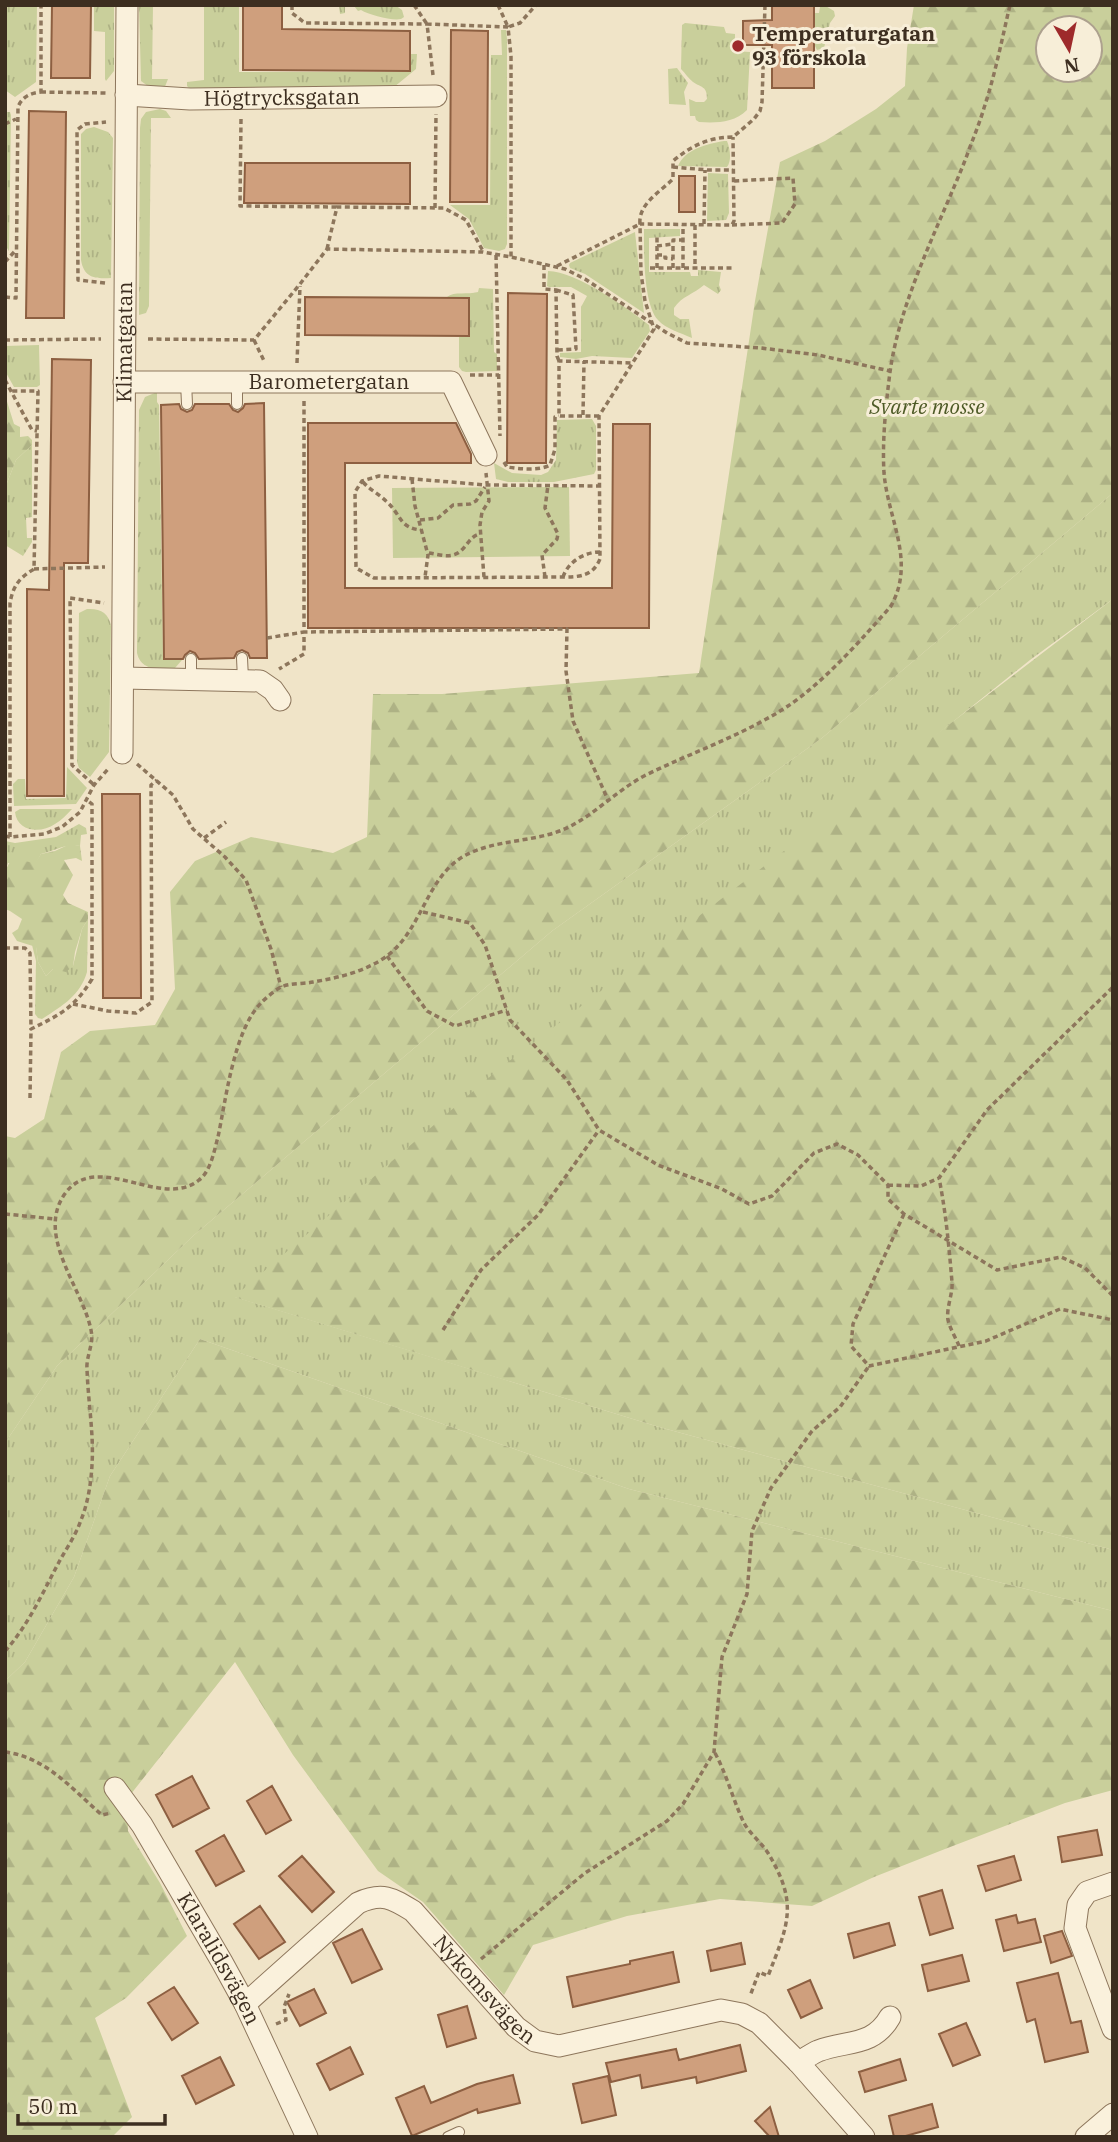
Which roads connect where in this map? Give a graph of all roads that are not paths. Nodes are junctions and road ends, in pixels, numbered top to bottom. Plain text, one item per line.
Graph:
1 (127, 5) edge
2 (126, 95) junction
3 (436, 96) dead end
4 (124, 382) junction
5 (186, 382) junction
6 (237, 382) junction
7 (187, 404) dead end
8 (237, 404) dead end
9 (495, 458) road end
10 (123, 678) junction
11 (280, 700) dead end
12 (122, 753) road end
13 (115, 1788) dead end
14 (1113, 1883) edge
15 (245, 2004) junction
16 (890, 2017) dead end
17 (1113, 2029) edge
18 (799, 2062) junction
19 (1113, 2114) edge
20 (853, 2133) edge
21 (307, 2137) edge
22 (1086, 2137) edge

1 - 2 street, Klimatgatan
2 - 3 street, Högtrycksgatan
2 - 4 street, Klimatgatan
4 - 5 street, Barometergatan
4 - 10 street, Klimatgatan
5 - 6 street, Barometergatan
5 - 7 lane
6 - 8 lane
6 - 9 street, Barometergatan
10 - 11 street
10 - 12 street, Klimatgatan
13 - 15 street, Klaralidsvägen
14 - 17 street
15 - 18 street, Nykomsvägen
15 - 21 street, Klaralidsvägen
16 - 18 street
18 - 20 street
19 - 22 street

